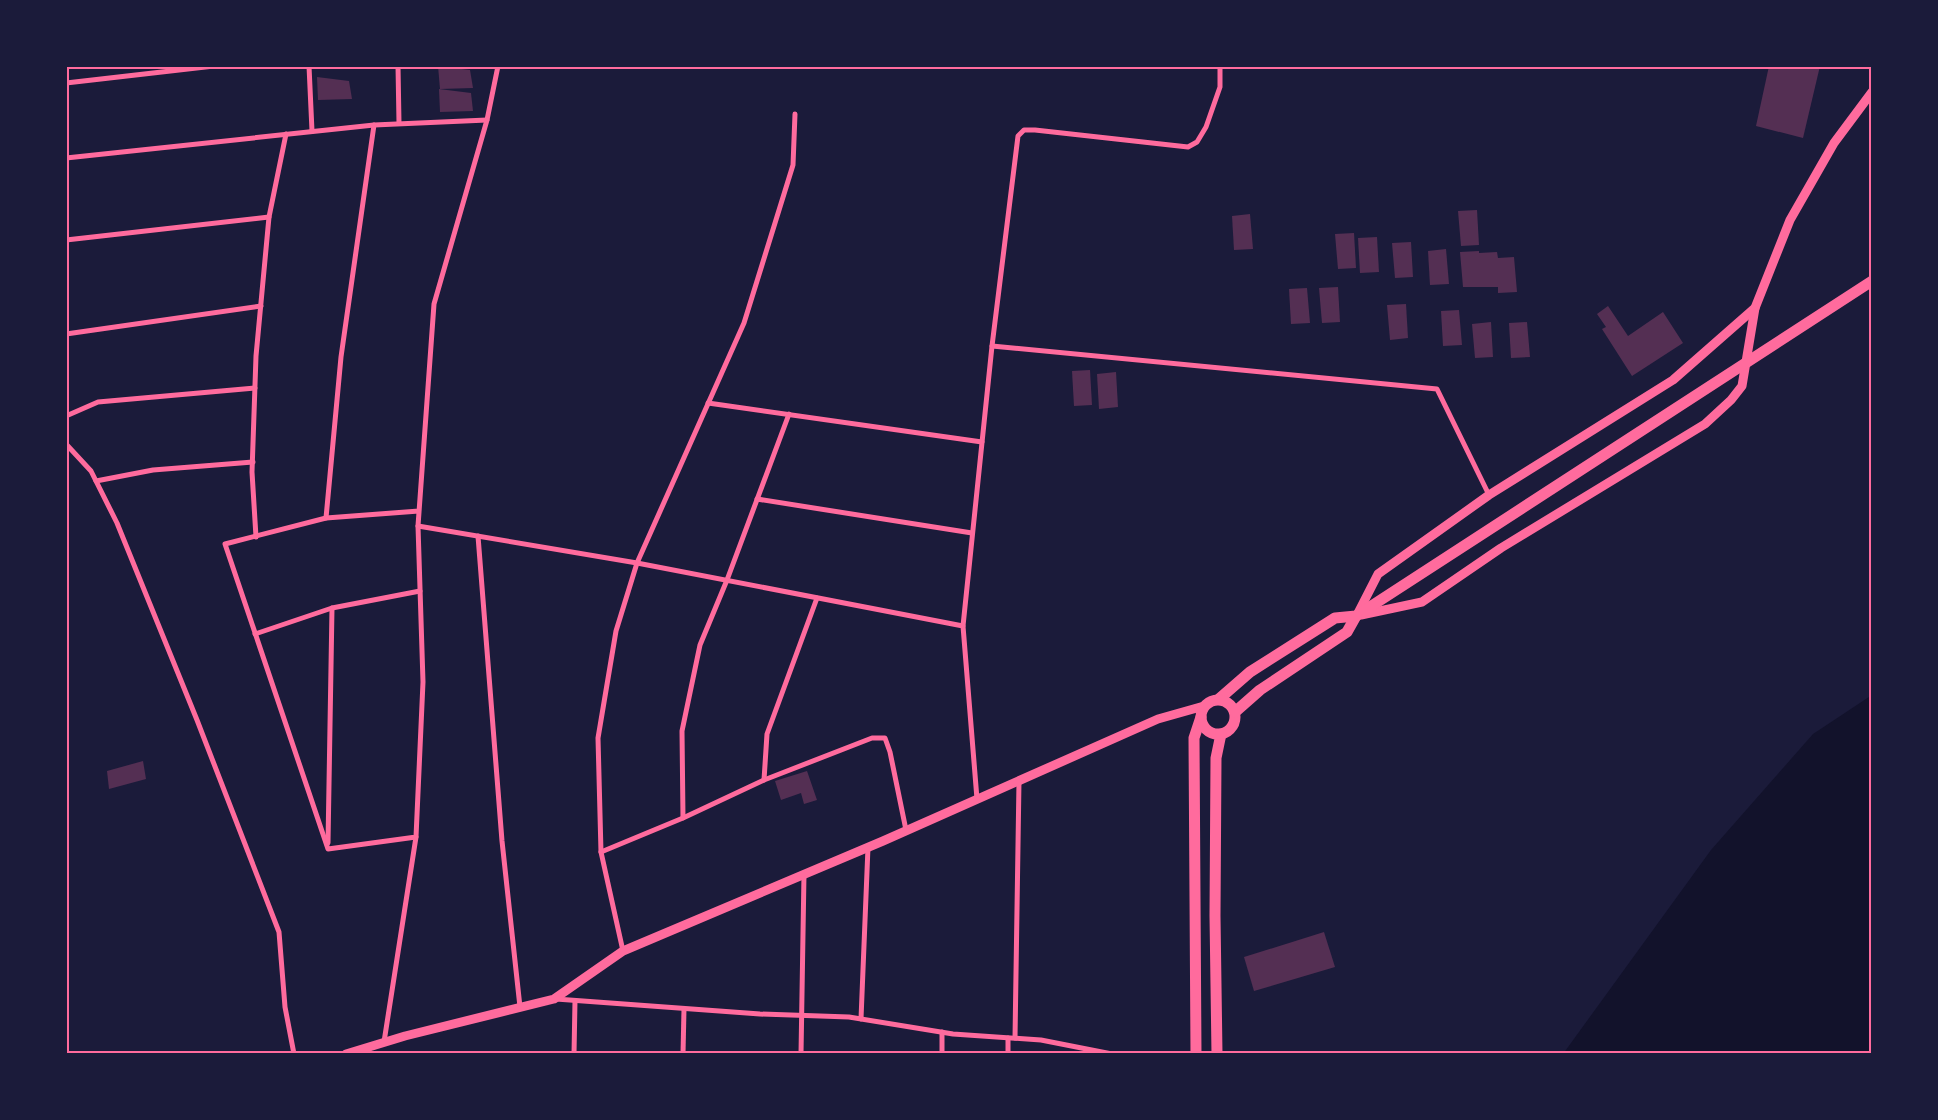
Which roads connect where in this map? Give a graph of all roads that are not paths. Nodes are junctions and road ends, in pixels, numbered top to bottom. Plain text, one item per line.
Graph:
1 (214, 66) edge
2 (308, 66) edge
3 (398, 66) edge
4 (498, 66) edge
5 (1220, 66) edge
6 (66, 83) edge
7 (1872, 92) edge
8 (795, 114) dead end
9 (487, 120) junction
10 (399, 123) junction
11 (374, 125) junction
12 (312, 131) junction
13 (286, 134) junction
14 (66, 158) edge
15 (269, 218) junction
16 (66, 240) edge
17 (1872, 281) edge
18 (261, 306) junction
19 (1755, 308) junction
20 (66, 334) edge
21 (992, 346) junction
22 (255, 388) junction
23 (708, 403) junction
24 (789, 414) junction
25 (66, 416) edge
26 (982, 442) junction
27 (66, 444) edge
28 (253, 462) junction
29 (96, 481) junction
30 (1489, 495) junction
31 (758, 499) junction
32 (419, 511) junction
33 (326, 518) junction
34 (418, 526) junction
35 (972, 533) junction
36 (478, 536) junction
37 (256, 537) junction
38 (637, 563) junction
39 (727, 580) junction
40 (420, 591) junction
41 (817, 598) junction
42 (332, 608) junction
43 (1356, 616) junction
44 (963, 626) junction
45 (255, 634) junction
46 (1219, 699) junction
47 (1202, 712) junction
48 (1235, 712) junction
49 (1221, 734) junction
50 (764, 780) junction
51 (1019, 781) junction
52 (977, 799) junction
53 (683, 818) junction
54 (906, 830) junction
55 (416, 837) junction
56 (868, 847) junction
57 (328, 848) junction
58 (602, 852) junction
59 (804, 874) junction
60 (623, 951) junction
61 (554, 998) junction
62 (574, 1001) junction
63 (520, 1007) junction
64 (684, 1009) junction
65 (801, 1015) junction
66 (862, 1019) junction
67 (942, 1032) junction
68 (1008, 1038) junction
69 (1015, 1038) junction
70 (384, 1042) junction
71 (1074, 1047) junction
72 (294, 1054) edge
73 (346, 1054) edge
74 (574, 1054) edge
75 (684, 1054) edge
76 (801, 1054) edge
77 (942, 1054) edge
78 (1008, 1054) edge
79 (1074, 1054) edge
80 (1112, 1054) edge
81 (1196, 1054) edge
82 (1217, 1054) edge

1 - 6 street
2 - 12 street
3 - 10 street
4 - 9 street
5 - 21 street
7 - 19 street
8 - 23 street
9 - 10 street
9 - 32 street
10 - 11 street
11 - 12 street
11 - 33 street
12 - 13 street
13 - 14 street
13 - 15 street
15 - 16 street
15 - 18 street
17 - 43 main road
18 - 20 street
18 - 22 street
19 - 30 street
19 - 43 street
21 - 26 street
21 - 30 street
22 - 25 street
22 - 28 street
23 - 24 street
23 - 38 street
24 - 26 street
24 - 31 street
26 - 35 street
27 - 29 street
28 - 29 street
28 - 37 street
29 - 72 street
30 - 43 street
31 - 35 street
31 - 39 street
32 - 33 street
32 - 34 street
33 - 37 street
34 - 36 street
34 - 40 street
35 - 44 street
36 - 38 street
36 - 63 street
37 - 45 street
38 - 39 street
38 - 58 street
39 - 41 street
39 - 53 street
40 - 42 street
40 - 55 street
41 - 44 street
41 - 50 street
42 - 45 street
42 - 57 street
43 - 46 main road
43 - 48 main road
44 - 52 street
45 - 57 street
46 - 47 main road
46 - 48 main road
47 - 49 main road
47 - 51 street
47 - 81 main road
48 - 49 main road
49 - 82 main road
50 - 53 street
50 - 54 street
51 - 52 street
51 - 69 street
52 - 54 street
53 - 58 street
54 - 56 street
55 - 57 street
55 - 70 street
56 - 59 street
56 - 66 street
58 - 60 street
59 - 60 street
59 - 65 street
60 - 61 street
61 - 62 street
61 - 63 street
62 - 64 street
62 - 74 street
63 - 70 street
64 - 65 street
64 - 75 street
65 - 66 street
65 - 76 street
66 - 67 street
67 - 68 street
67 - 77 street
68 - 69 street
68 - 78 street
69 - 71 street
70 - 73 street
71 - 79 street
71 - 80 street

